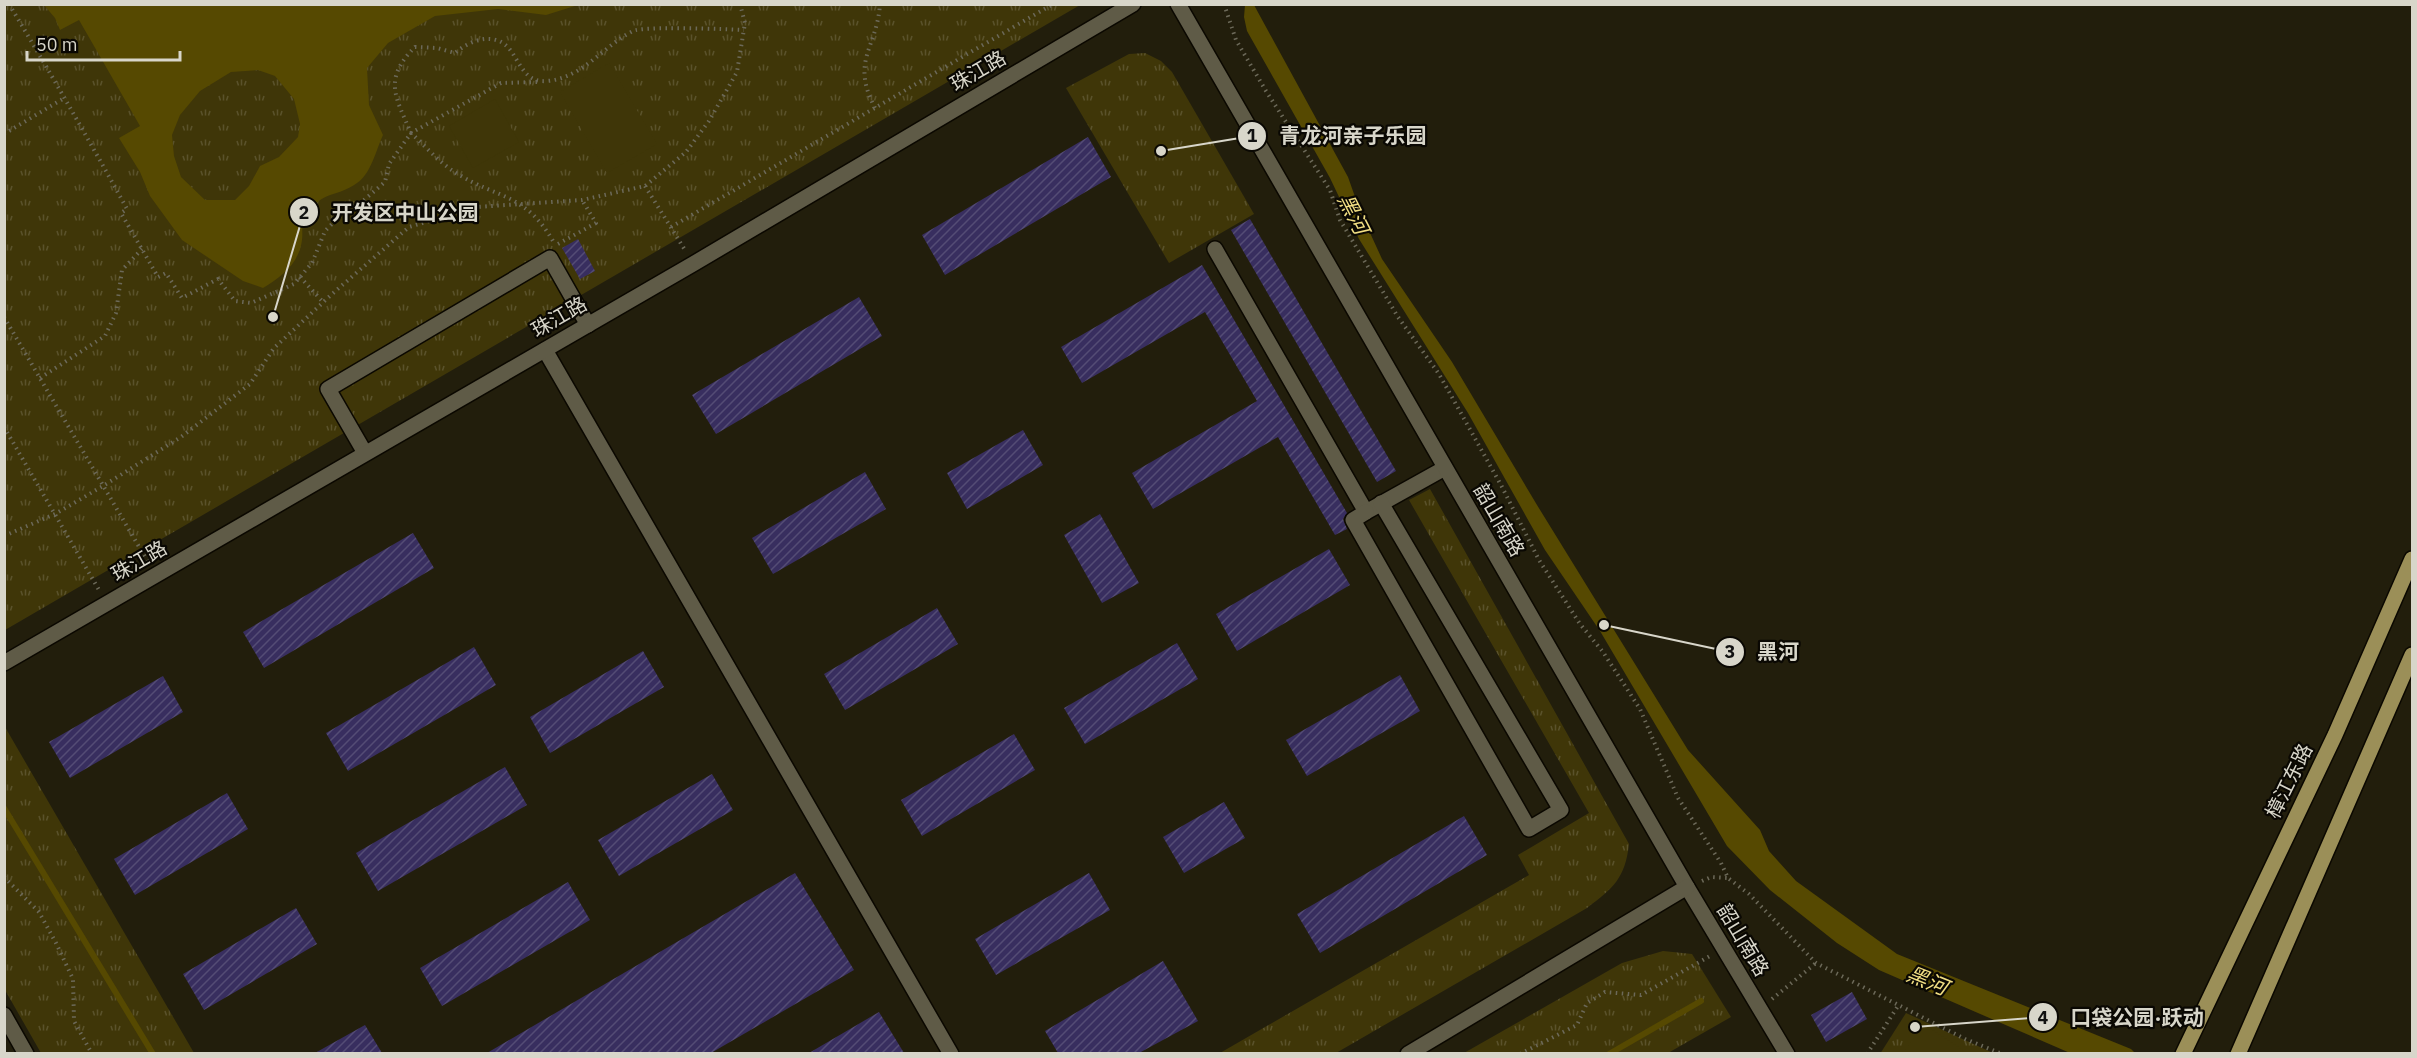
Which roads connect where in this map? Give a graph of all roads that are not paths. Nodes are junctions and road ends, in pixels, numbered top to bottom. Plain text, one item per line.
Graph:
1 (1133, 4) edge
2 (1178, 4) edge
3 (1215, 249) dead end
4 (588, 325) junction
5 (545, 350) junction
6 (365, 453) junction
7 (1445, 468) junction
8 (1382, 503) junction
9 (1366, 512) junction
10 (2412, 559) edge
11 (2412, 655) edge
12 (4, 663) edge
13 (1686, 887) junction
14 (4, 1015) edge
15 (2239, 1052) edge
16 (26, 1053) edge
17 (951, 1053) edge
18 (1408, 1053) edge
19 (1788, 1053) edge
20 (2183, 1053) edge

1 - 4 street, 珠江路
2 - 7 street, 韶山南路
3 - 9 street
4 - 5 street, 珠江路
4 - 6 street
5 - 6 street, 珠江路
5 - 17 street
6 - 12 street, 珠江路
7 - 8 street
7 - 13 street, 韶山南路
8 - 9 street
8 - 9 street
10 - 20 main road, 樟江东路
11 - 15 main road
13 - 18 street
13 - 19 street, 韶山南路
14 - 16 street

